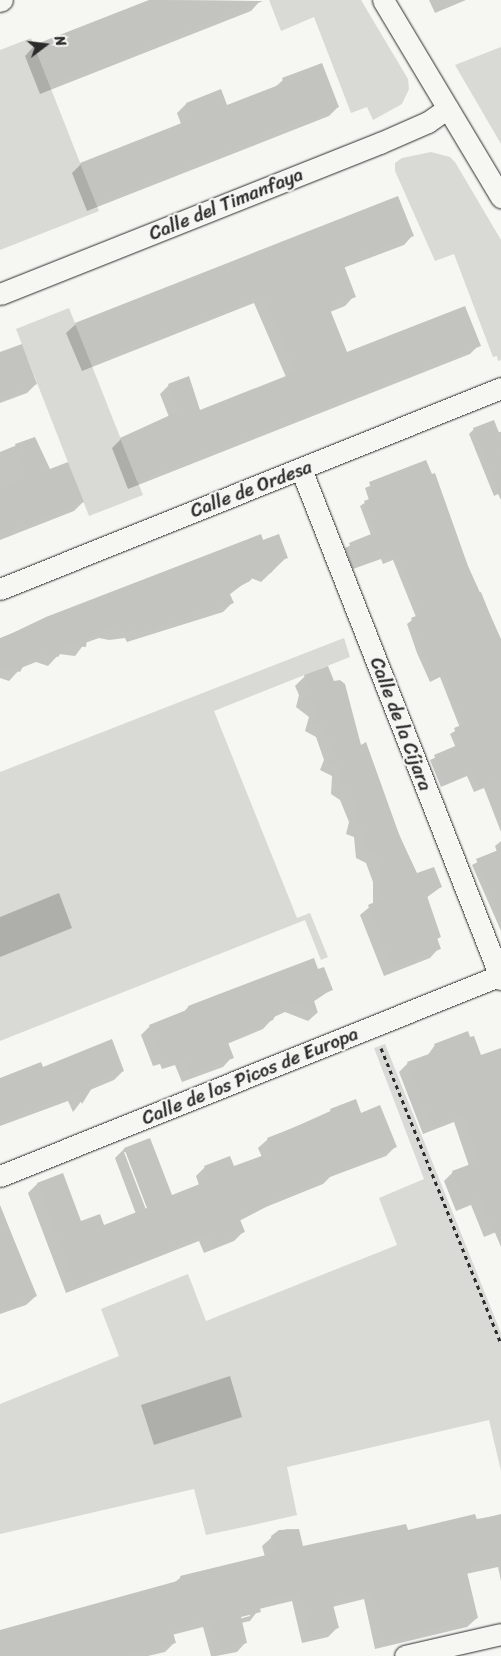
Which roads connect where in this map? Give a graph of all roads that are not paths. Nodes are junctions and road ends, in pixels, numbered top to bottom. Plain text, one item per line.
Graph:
1 (383, 0) edge
2 (448, 108) junction
3 (501, 197) edge
4 (0, 294) edge
5 (501, 388) edge
6 (301, 470) junction
7 (0, 589) edge
8 (501, 977) edge
9 (0, 1176) edge
10 (501, 1634) edge
11 (406, 1656) edge

1 - 2 street
2 - 3 street
2 - 4 street, Calle del Timanfaya
5 - 6 street, Calle de Ordesa
6 - 7 street, Calle de Ordesa
6 - 8 street, Calle de la Cíjara
8 - 9 street, Calle de los Picos de Europa
10 - 11 street

